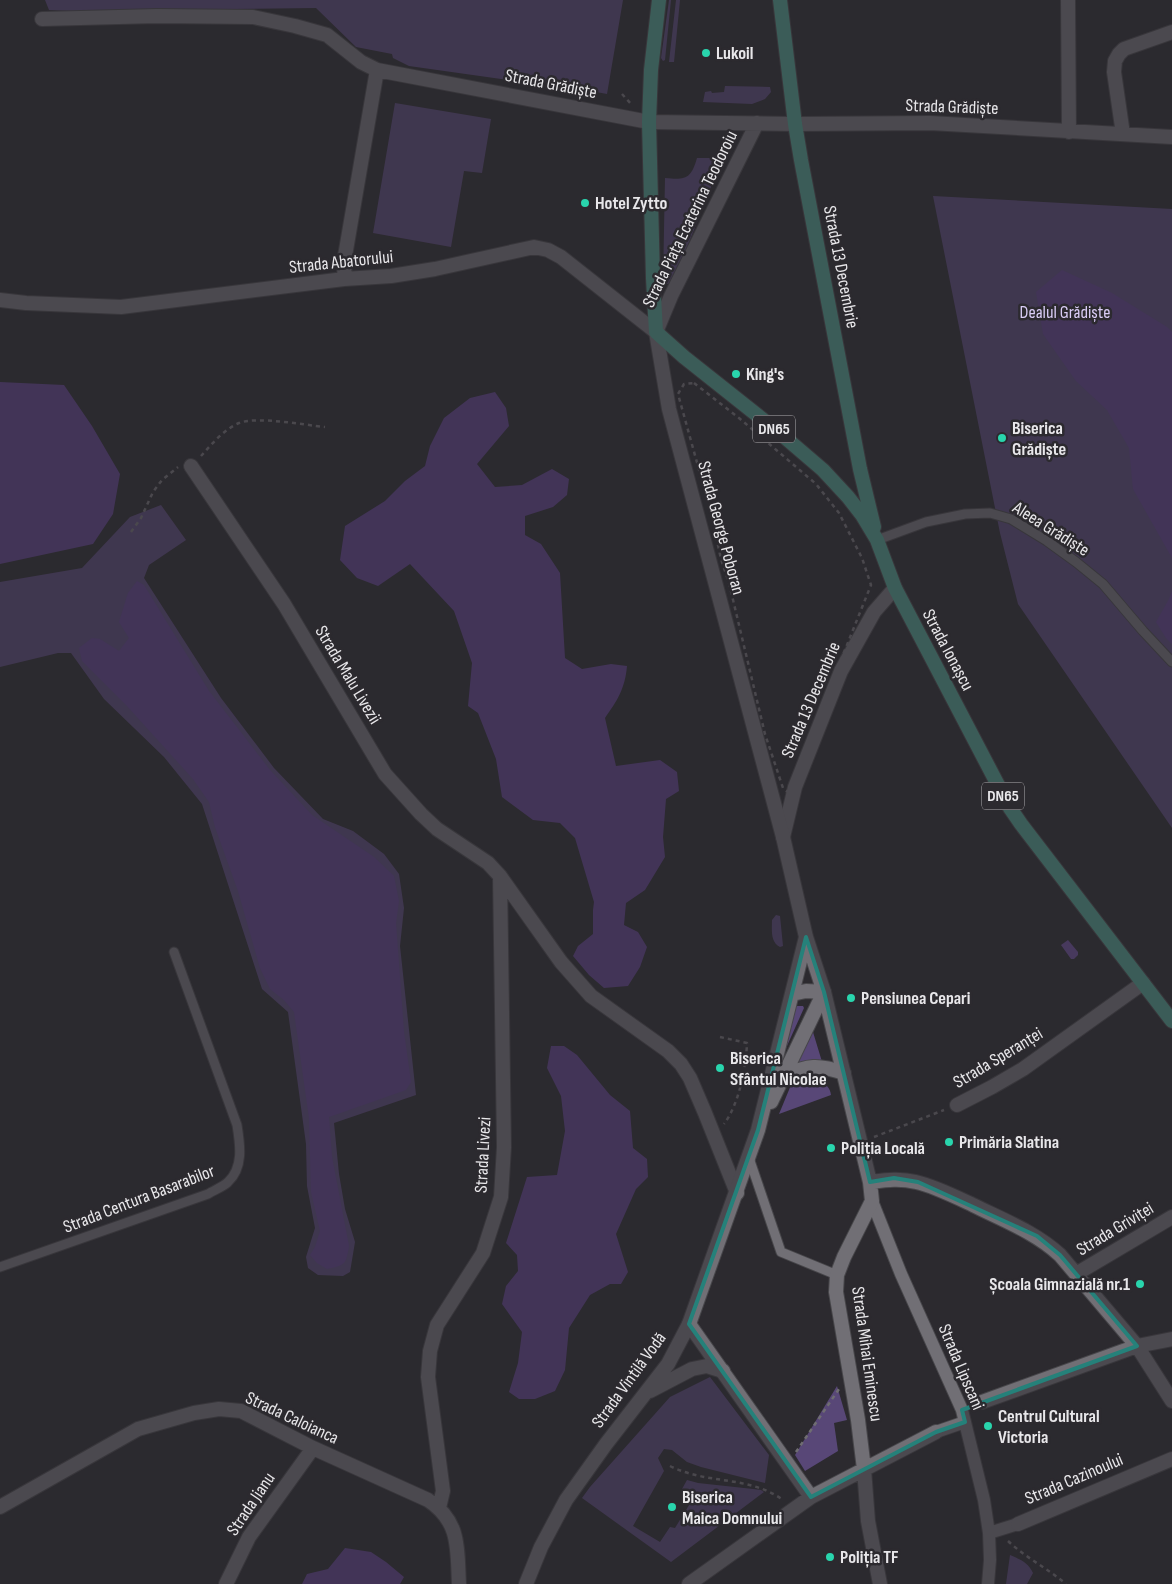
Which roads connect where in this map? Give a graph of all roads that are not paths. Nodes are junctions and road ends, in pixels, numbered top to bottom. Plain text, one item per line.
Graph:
1 (659, 0) edge
2 (780, 0) edge
3 (1068, 0) edge
4 (42, 19) dead end
5 (1172, 32) edge
6 (377, 70) junction
7 (649, 122) junction
8 (757, 123) junction
9 (795, 124) junction
10 (1069, 132) junction
11 (1123, 134) junction
12 (1172, 137) edge
13 (344, 279) junction
14 (0, 300) edge
15 (656, 332) junction
16 (191, 466) road end
17 (877, 540) junction
18 (895, 588) junction
19 (1172, 662) edge
20 (783, 837) junction
21 (500, 876) junction
22 (806, 937) junction
23 (174, 952) dead end
24 (1143, 983) junction
25 (824, 992) junction
26 (792, 994) junction
27 (1172, 1021) edge
28 (844, 1073) junction
29 (784, 1076) junction
30 (957, 1105) road end
31 (758, 1130) junction
32 (748, 1158) junction
33 (870, 1182) junction
34 (736, 1193) junction
35 (872, 1201) junction
36 (1172, 1217) edge
37 (0, 1267) edge
38 (1076, 1274) junction
39 (837, 1275) junction
40 (690, 1324) junction
41 (1172, 1339) edge
42 (1136, 1346) junction
43 (723, 1372) junction
44 (647, 1393) junction
45 (1172, 1401) edge
46 (982, 1402) joint
47 (964, 1416) junction
48 (936, 1432) joint
49 (313, 1448) junction
50 (1172, 1459) edge
51 (864, 1469) junction
52 (811, 1497) junction
53 (0, 1506) edge
54 (439, 1508) junction
55 (1018, 1524) joint
56 (989, 1533) junction
57 (226, 1584) edge
58 (459, 1584) edge
59 (526, 1584) edge
60 (689, 1584) edge
61 (880, 1584) edge
62 (988, 1584) edge

1 - 7 main road, Strada George Poboran
2 - 9 main road, Strada 13 Decembrie
3 - 10 street
4 - 6 street, Strada Grădiște
5 - 11 street
6 - 7 street, Strada Grădiște
6 - 13 street
7 - 8 street, Strada Grădiște
7 - 15 main road, Strada George Poboran
8 - 9 street, Strada Grădiște
8 - 15 street, Strada Piața Ecaterina Teodoroiu
9 - 10 street, Strada Grădiște
9 - 17 main road, Strada 13 Decembrie
10 - 11 street, Strada Grădiște
11 - 12 street, Strada Grădiște
13 - 14 street, Strada Abatorului
13 - 15 street, Strada Abatorului
15 - 17 main road, Strada Ionașcu / DN65
15 - 20 street, Strada George Poboran
16 - 21 street, Strada Malu Livezii
17 - 18 main road, Strada Ionașcu / DN65
17 - 19 lane, Aleea Grădiște
18 - 20 street, Strada 13 Decembrie
18 - 24 main road, Strada Ionașcu / DN65
20 - 22 street, Strada George Poboran
21 - 34 street, Strada Malu Livezii
21 - 54 street, Strada Livezi
22 - 25 street, Strada George Poboran
22 - 26 street, Strada Vintilă Vodă
23 - 37 lane, Strada Centura Basarabilor
24 - 27 main road, Strada Ionașcu / DN65
24 - 30 street, Strada Speranței
25 - 26 street
25 - 28 street
25 - 29 street, Strada Vintilă Vodă
26 - 31 street, Strada Vintilă Vodă
28 - 29 street
28 - 33 street
29 - 31 street, Strada Vintilă Vodă
31 - 32 street, Strada Vintilă Vodă
32 - 34 street, Strada Vintilă Vodă
32 - 39 lane
33 - 35 street
33 - 38 street
34 - 40 street, Strada Vintilă Vodă
35 - 39 street, Strada Mihai Eminescu
35 - 47 street, Strada Lipscani
36 - 38 street, Strada Griviței
38 - 42 street
39 - 51 street, Strada Mihai Eminescu
40 - 43 street
40 - 44 street, Strada Vintilă Vodă
41 - 42 street
42 - 45 street
42 - 46 street
43 - 44 street
43 - 52 street
44 - 59 street, Strada Vintilă Vodă
46 - 47 street
47 - 48 street
47 - 56 street, Strada Lipscani
48 - 51 street
49 - 53 street, Strada Caloianca
49 - 54 street, Strada Caloianca
49 - 57 street, Strada Jianu
50 - 55 street, Strada Cazinoului
51 - 52 street
51 - 61 street, Strada Mihai Eminescu
52 - 60 street
54 - 58 street, Strada Caloianca
55 - 56 street, Strada Cazinoului
56 - 62 street, Strada Lipscani

